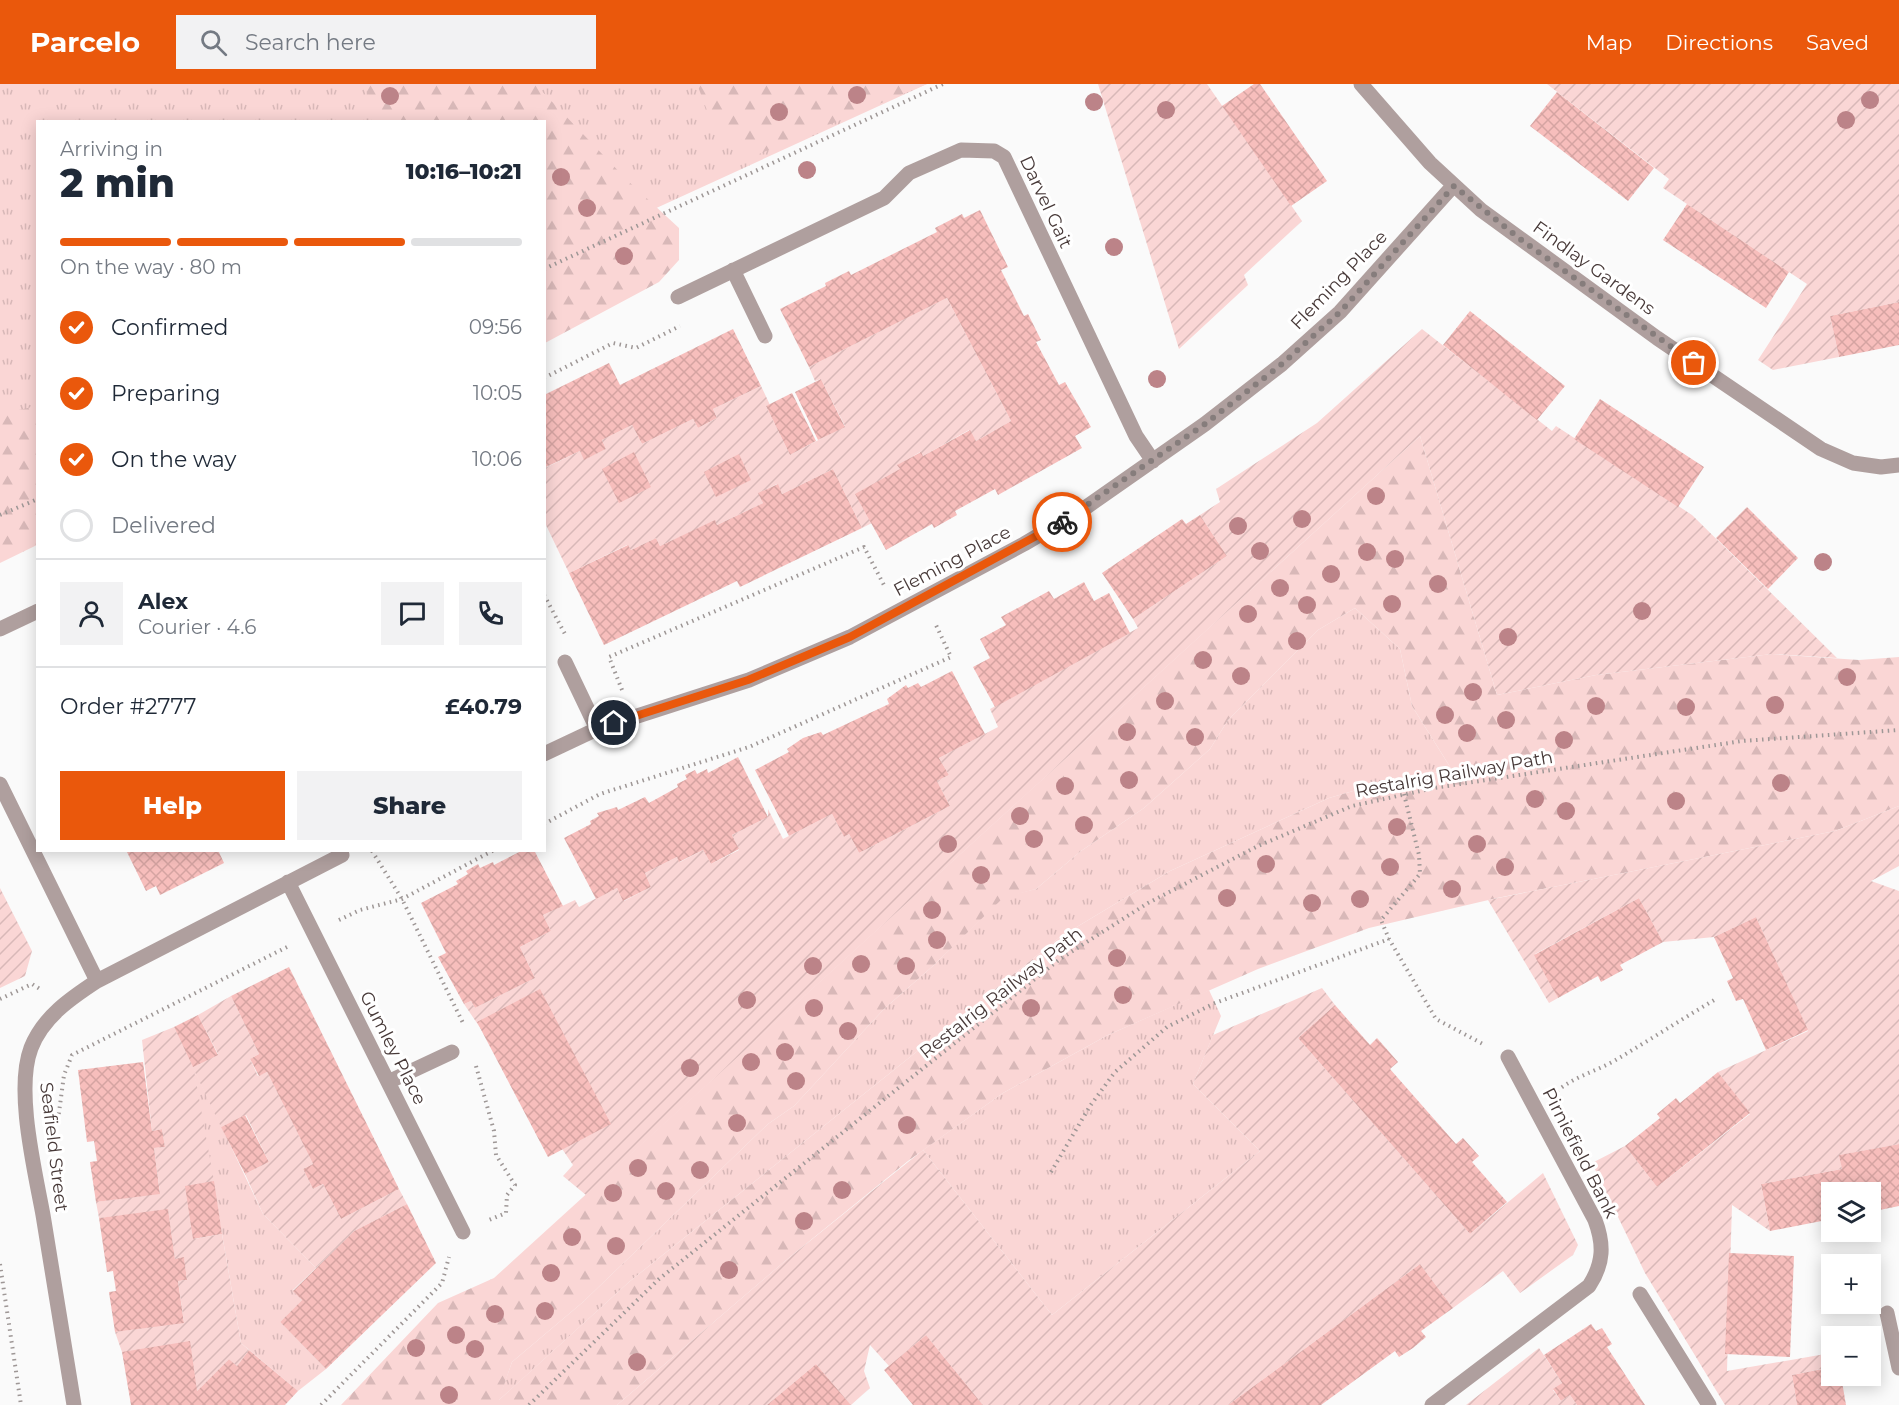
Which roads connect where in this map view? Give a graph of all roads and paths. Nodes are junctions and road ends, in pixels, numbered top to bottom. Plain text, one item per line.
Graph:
1 (943, 84) edge
2 (1360, 84) edge
3 (1454, 186) junction
4 (546, 268) edge
5 (733, 270) junction
6 (678, 297) dead end
7 (682, 325) dead end
8 (765, 336) dead end
9 (546, 377) edge
10 (1153, 461) junction
11 (1899, 465) edge
12 (36, 500) edge
13 (0, 515) edge
14 (924, 598) junction
15 (36, 612) edge
16 (898, 612) junction
17 (0, 629) edge
18 (566, 662) dead end
19 (588, 710) junction
20 (597, 729) junction
21 (1899, 730) edge
22 (546, 753) edge
23 (1, 787) edge
24 (1404, 794) junction
25 (546, 823) edge
26 (490, 852) edge
27 (342, 855) dead end
28 (288, 882) junction
29 (314, 934) junction
30 (1389, 939) junction
31 (97, 981) junction
32 (1716, 999) dead end
33 (452, 1052) dead end
34 (1508, 1057) joint
35 (388, 1082) junction
36 (1536, 1108) junction
37 (30, 1136) junction
38 (1051, 1172) dead end
39 (463, 1232) dead end
40 (0, 1264) edge
41 (1640, 1294) dead end
42 (1887, 1313) dead end
43 (1899, 1368) edge
44 (21, 1405) edge
45 (74, 1405) edge
46 (530, 1405) edge
47 (1432, 1405) edge
48 (1709, 1405) edge

1 - 4 path
2 - 3 street, Findlay Gardens
3 - 10 street, Fleming Place
3 - 11 street, Findlay Gardens
5 - 6 street, Darvel Gait
5 - 8 street
5 - 10 street, Darvel Gait
7 - 9 path
10 - 14 street, Fleming Place
12 - 13 path
14 - 16 street, Fleming Place
14 - 25 path
15 - 17 street
16 - 19 path
16 - 20 street, Fleming Place
18 - 19 street
19 - 20 street
20 - 22 street, Fleming Place
21 - 24 path, Restalrig Railway Path
23 - 31 street
24 - 30 path
24 - 46 path, Restalrig Railway Path
26 - 29 path
27 - 28 street, Seafield Street
28 - 29 street, Gumley Place
28 - 31 street, Seafield Street
29 - 35 street, Gumley Place
29 - 37 path
30 - 34 path
30 - 38 path
31 - 37 street, Seafield Street
32 - 36 path
33 - 35 street
34 - 36 street, Pirniefield Bank
35 - 39 street, Gumley Place
36 - 47 street, Pirniefield Bank
37 - 45 street, Seafield Street
40 - 44 path
41 - 48 street
42 - 43 street

